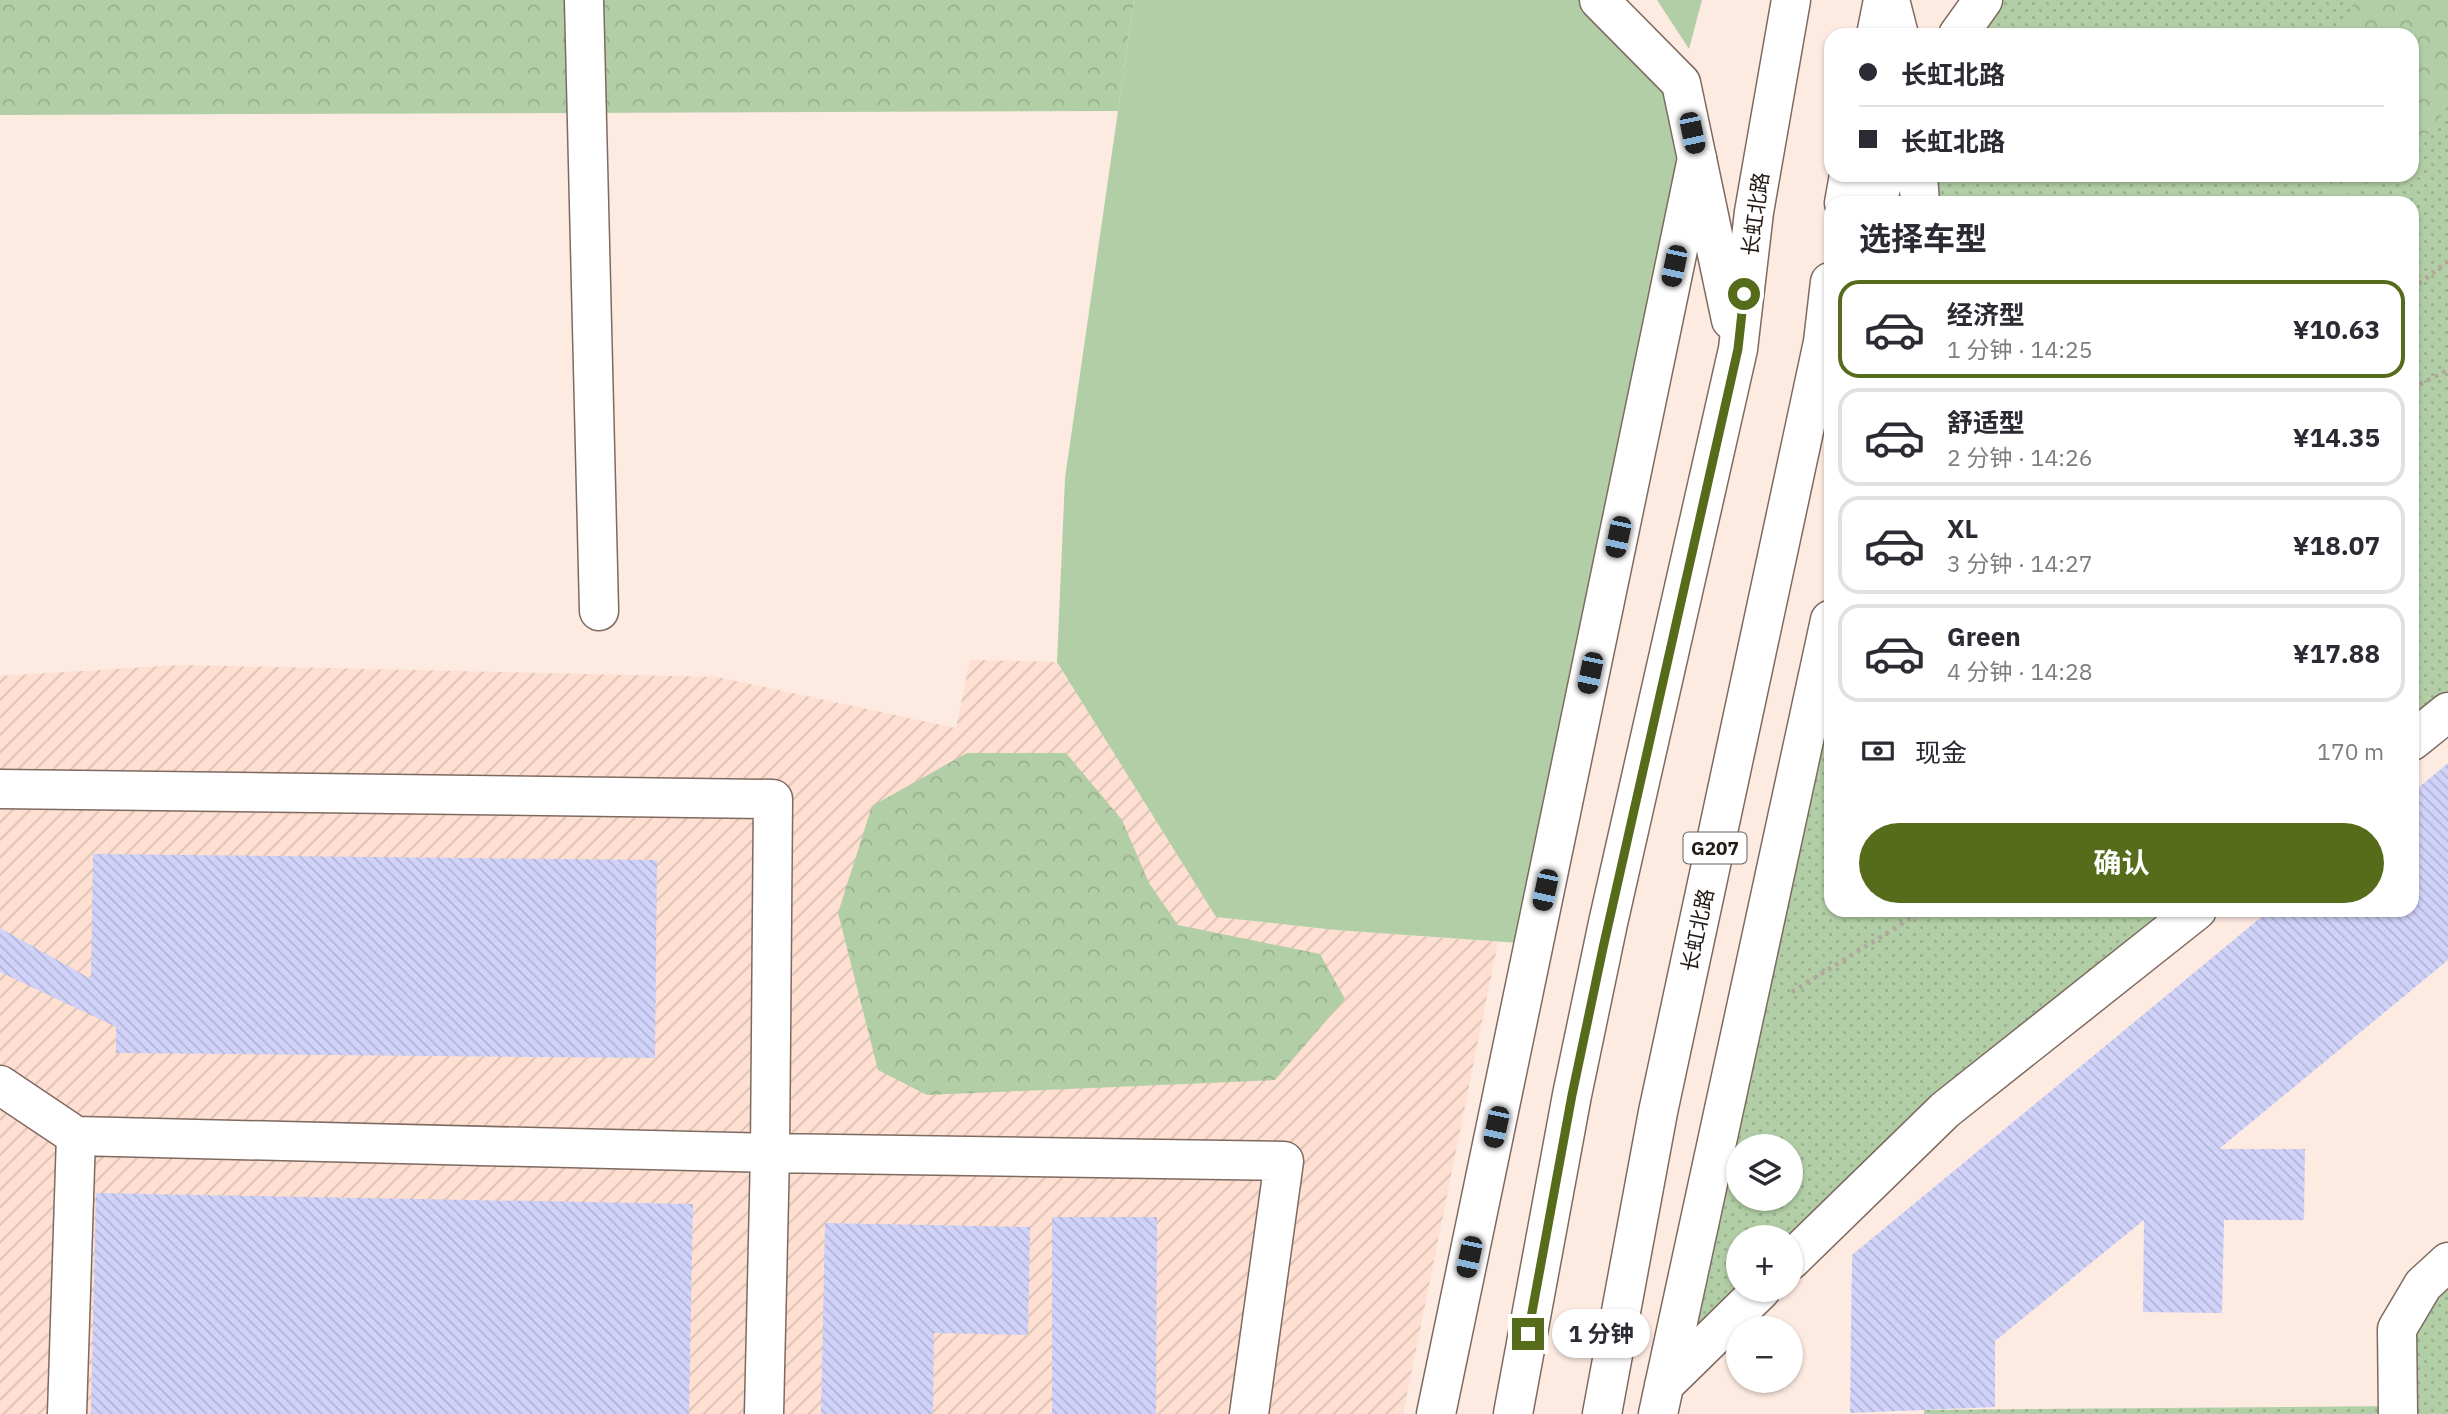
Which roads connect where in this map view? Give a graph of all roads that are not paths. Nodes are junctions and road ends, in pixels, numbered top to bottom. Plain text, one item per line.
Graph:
1 (584, 0) edge
2 (1599, 0) edge
3 (1791, 0) edge
4 (1883, 0) edge
5 (1890, 0) edge
6 (1983, 0) edge
7 (1878, 28) edge
8 (1897, 28) edge
9 (1963, 28) edge
10 (1697, 158) junction
11 (1873, 182) edge
12 (1854, 192) edge
13 (1824, 346) edge
14 (1738, 349) junction
15 (599, 611) dead end
16 (1824, 647) edge
17 (2448, 712) edge
18 (2419, 735) edge
19 (0, 789) edge
20 (2188, 917) edge
21 (0, 1085) edge
22 (76, 1136) junction
23 (770, 1153) junction
24 (1803, 1248) edge
25 (2448, 1262) edge
26 (1750, 1302) edge
27 (1661, 1399) edge
28 (67, 1414) edge
29 (764, 1414) edge
30 (1249, 1414) edge
31 (1436, 1414) edge
32 (1513, 1414) edge
33 (1602, 1414) edge
34 (2398, 1414) edge

1 - 15 main road
2 - 10 main road
3 - 14 main road, 长虹北路
4 - 7 main road
5 - 8 main road
6 - 9 main road
10 - 14 main road
10 - 31 main road
11 - 12 main road
13 - 33 main road, 长虹北路 / G207
14 - 32 main road, 长虹北路
16 - 27 main road
17 - 18 main road
19 - 23 main road
20 - 24 main road
21 - 22 main road
22 - 23 main road
22 - 28 main road
23 - 29 main road
23 - 30 main road
25 - 34 main road
26 - 27 main road

